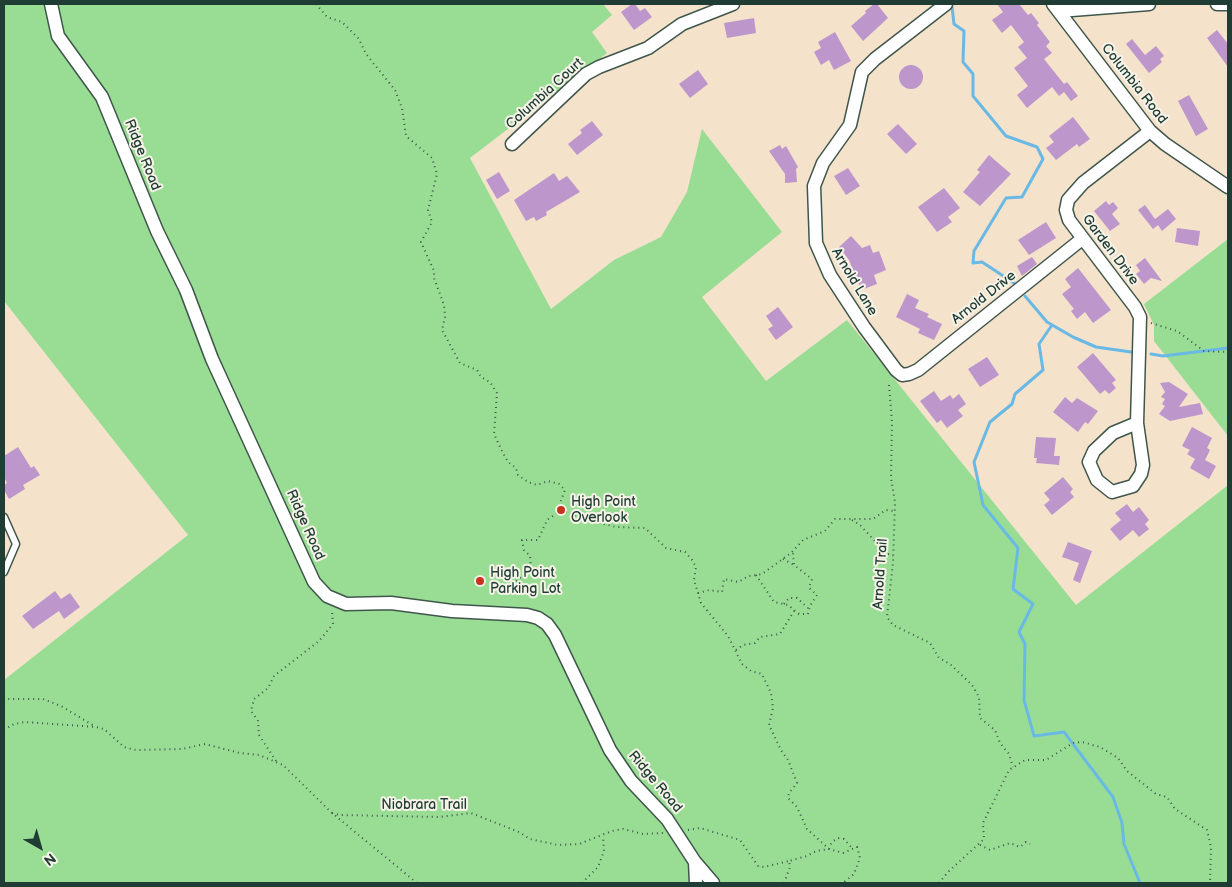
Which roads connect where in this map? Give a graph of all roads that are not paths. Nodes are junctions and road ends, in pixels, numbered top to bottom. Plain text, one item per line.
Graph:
1 (51, 4) edge
2 (732, 4) edge
3 (946, 4) edge
4 (1149, 4) edge
5 (1217, 4) edge
6 (1228, 4) edge
7 (1056, 7) edge
8 (1150, 131) junction
9 (512, 144) dead end
10 (1228, 187) edge
11 (1082, 240) junction
12 (902, 375) joint
13 (1137, 423) junction
14 (4, 517) edge
15 (4, 572) edge
16 (695, 862) junction
17 (696, 883) edge
18 (713, 883) edge

1 - 16 street, Ridge Road
2 - 9 street, Columbia Court
3 - 12 street, Arnold Lane
4 - 7 street
5 - 6 street
7 - 8 street, Columbia Road
8 - 10 street, Columbia Road
8 - 11 street, Garden Drive
11 - 12 street, Arnold Drive
11 - 13 street, Garden Drive
13 - 13 street
14 - 15 lane
16 - 17 street, Ridge Road
16 - 18 street, Ridge Road

